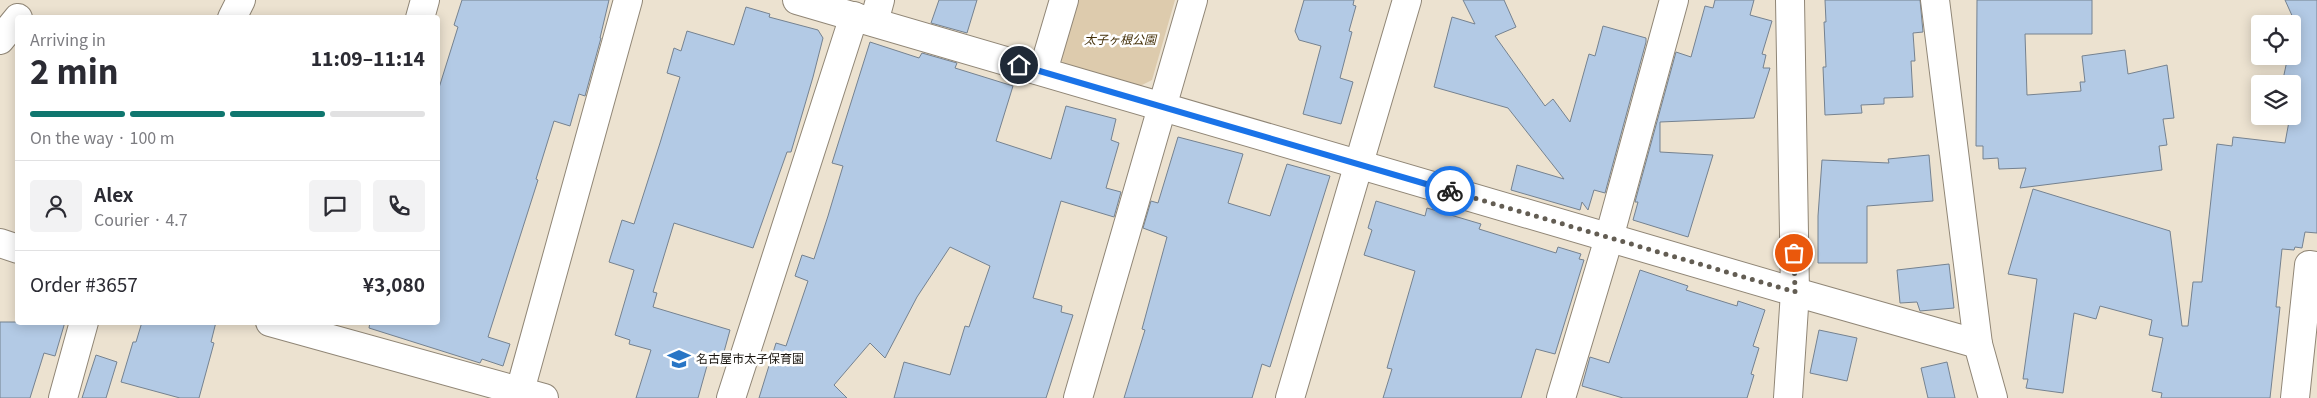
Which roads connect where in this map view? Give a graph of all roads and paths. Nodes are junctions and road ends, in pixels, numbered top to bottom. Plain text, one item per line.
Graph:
1 (32, 0) edge
2 (241, 0) edge
3 (425, 0) edge
4 (628, 0) edge
5 (797, 0) edge
6 (1064, 0) edge
7 (1193, 0) edge
8 (1407, 0) edge
9 (1674, 0) edge
10 (1790, 0) edge
11 (1935, 0) edge
12 (869, 13) edge
13 (20, 15) edge
14 (234, 15) edge
15 (421, 15) edge
16 (15, 22) edge
17 (0, 40) edge
18 (1038, 70) junction
19 (1162, 107) junction
20 (1359, 165) junction
21 (1609, 238) junction
22 (0, 243) edge
23 (15, 247) edge
24 (2317, 266) edge
25 (1795, 292) junction
26 (83, 325) edge
27 (290, 325) edge
28 (330, 331) edge
29 (1978, 344) junction
30 (527, 396) edge
31 (63, 398) edge
32 (731, 398) edge
33 (1078, 398) edge
34 (1290, 398) edge
35 (1561, 398) edge
36 (1788, 398) edge
37 (1993, 398) edge
38 (2295, 398) edge

1 - 13 street
2 - 14 street
3 - 15 street
4 - 30 street
5 - 12 street
6 - 18 street
7 - 19 street
8 - 20 street
9 - 21 street
10 - 25 street
11 - 29 street
12 - 18 street
12 - 32 street
16 - 17 street
18 - 19 street
19 - 20 street
19 - 33 street
20 - 21 street
20 - 34 street
21 - 25 street
21 - 35 street
22 - 23 street
24 - 38 street
25 - 29 street
25 - 36 street
26 - 31 street
27 - 28 street
28 - 30 street
29 - 37 street

